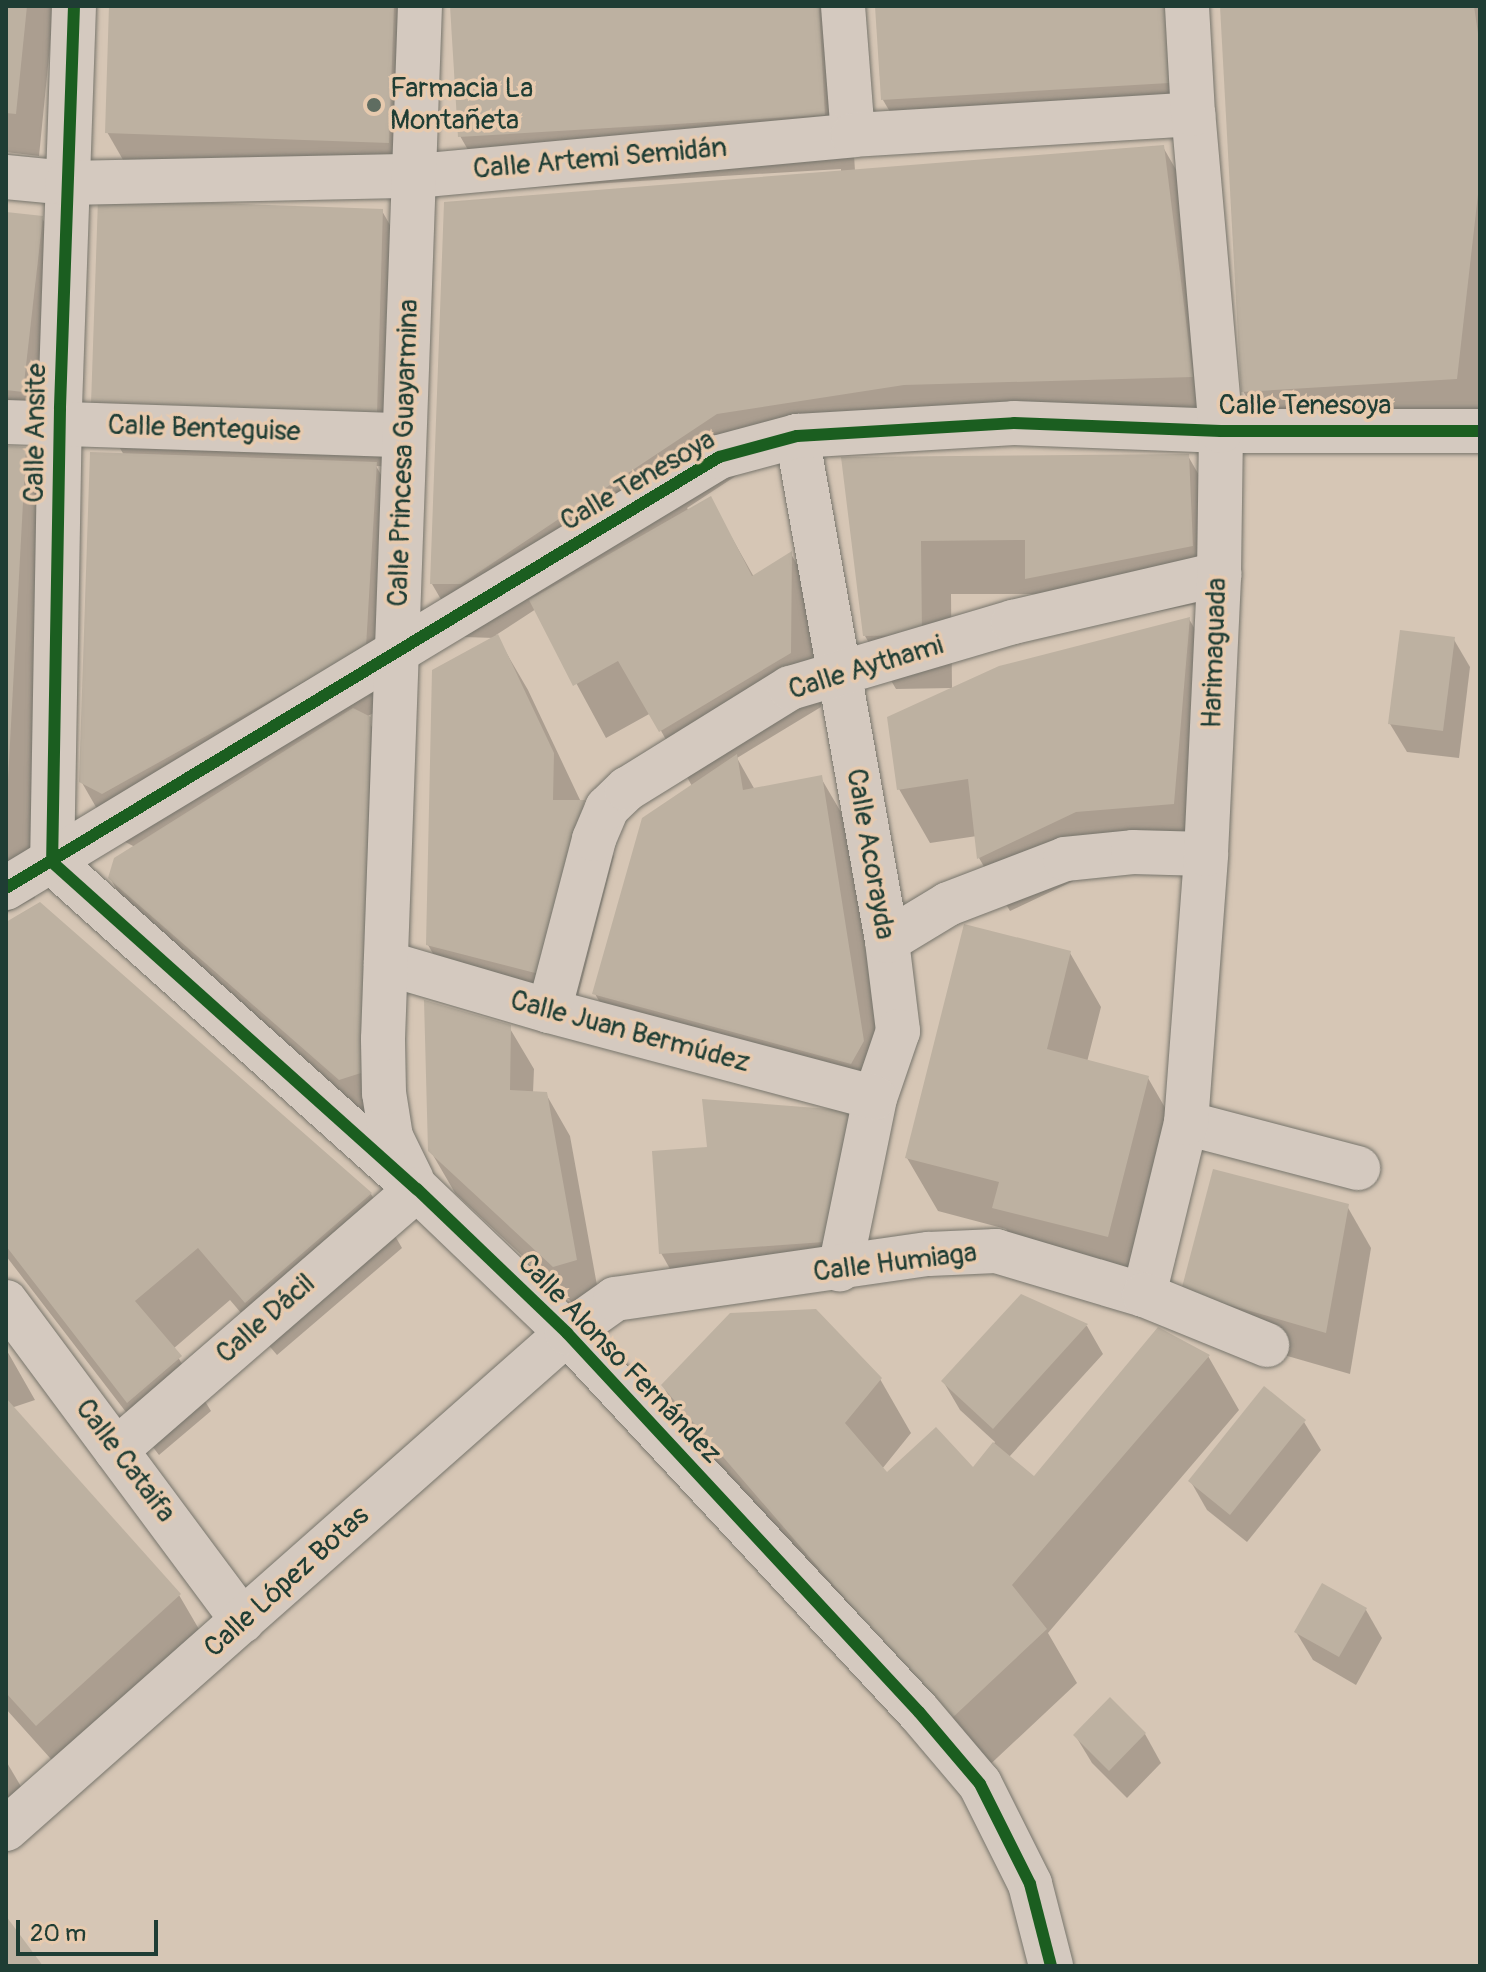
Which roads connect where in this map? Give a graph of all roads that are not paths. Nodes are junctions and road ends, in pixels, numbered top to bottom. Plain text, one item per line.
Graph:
1 (74, 6) edge
2 (420, 6) edge
3 (843, 6) edge
4 (1187, 6) edge
5 (1193, 114) junction
6 (853, 135) junction
7 (415, 176) junction
8 (6, 177) edge
9 (67, 183) junction
10 (6, 422) edge
11 (60, 426) junction
12 (1480, 427) edge
13 (1221, 431) junction
14 (403, 435) junction
15 (797, 436) junction
16 (1219, 574) junction
17 (397, 654) junction
18 (837, 675) junction
19 (1206, 854) junction
20 (52, 862) junction
21 (6, 888) edge
22 (887, 941) junction
23 (386, 963) junction
24 (549, 1011) junction
25 (384, 1093) junction
26 (875, 1098) junction
27 (320, 1105) junction
28 (1186, 1123) junction
29 (1358, 1168) dead end
30 (417, 1189) junction
31 (840, 1269) junction
32 (1144, 1295) junction
33 (6, 1302) edge
34 (567, 1333) junction
35 (1267, 1345) dead end
36 (116, 1450) junction
37 (243, 1621) junction
38 (6, 1829) edge
39 (1051, 1966) edge

1 - 9 street, Calle Ansite
2 - 7 street, Calle Princesa Guayarmina
3 - 6 street
4 - 5 street, Harimaguada
5 - 6 street, Calle Artemi Semidán
5 - 13 street, Harimaguada
6 - 7 street, Calle Artemi Semidán
7 - 9 street, Calle Artemi Semidán
7 - 14 street, Calle Princesa Guayarmina
8 - 9 street, Calle Artemi Semidán
9 - 11 street, Calle Ansite
10 - 11 street, Calle Benteguise
11 - 14 street, Calle Benteguise
11 - 20 street, Calle Ansite
12 - 13 street, Calle Tenesoya
13 - 15 street, Calle Tenesoya
13 - 16 street, Harimaguada
14 - 17 street, Calle Princesa Guayarmina
15 - 17 street, Calle Tenesoya
15 - 18 street, Calle Acorayda
16 - 18 street, Calle Aythami
16 - 19 street, Harimaguada
17 - 20 street, Calle Tenesoya
17 - 23 street, Calle Princesa Guayarmina
18 - 22 street, Calle Acorayda
18 - 24 street, Calle Aythami
19 - 22 street
19 - 28 street, Harimaguada
20 - 21 street, Calle Tenesoya
20 - 27 street, Calle Alonso Fernández
22 - 26 street, Calle Acorayda
23 - 24 street, Calle Juan Bermúdez
23 - 25 street, Calle Princesa Guayarmina
24 - 26 street, Calle Juan Bermúdez
25 - 27 street
25 - 30 street, Calle Princesa Guayarmina
26 - 31 street, Calle Acorayda
27 - 30 street, Calle Alonso Fernández
28 - 29 street
28 - 32 street, Harimaguada
30 - 34 street, Calle Alonso Fernández
30 - 36 street, Calle Dácil
31 - 32 street, Calle Humiaga
31 - 34 street, Calle Humiaga
32 - 35 street, Calle Humiaga
33 - 36 street, Calle Cataifa
34 - 37 street, Calle López Botas
34 - 39 street, Calle Alonso Fernández
36 - 37 street, Calle Cataifa
37 - 38 street, Calle López Botas

